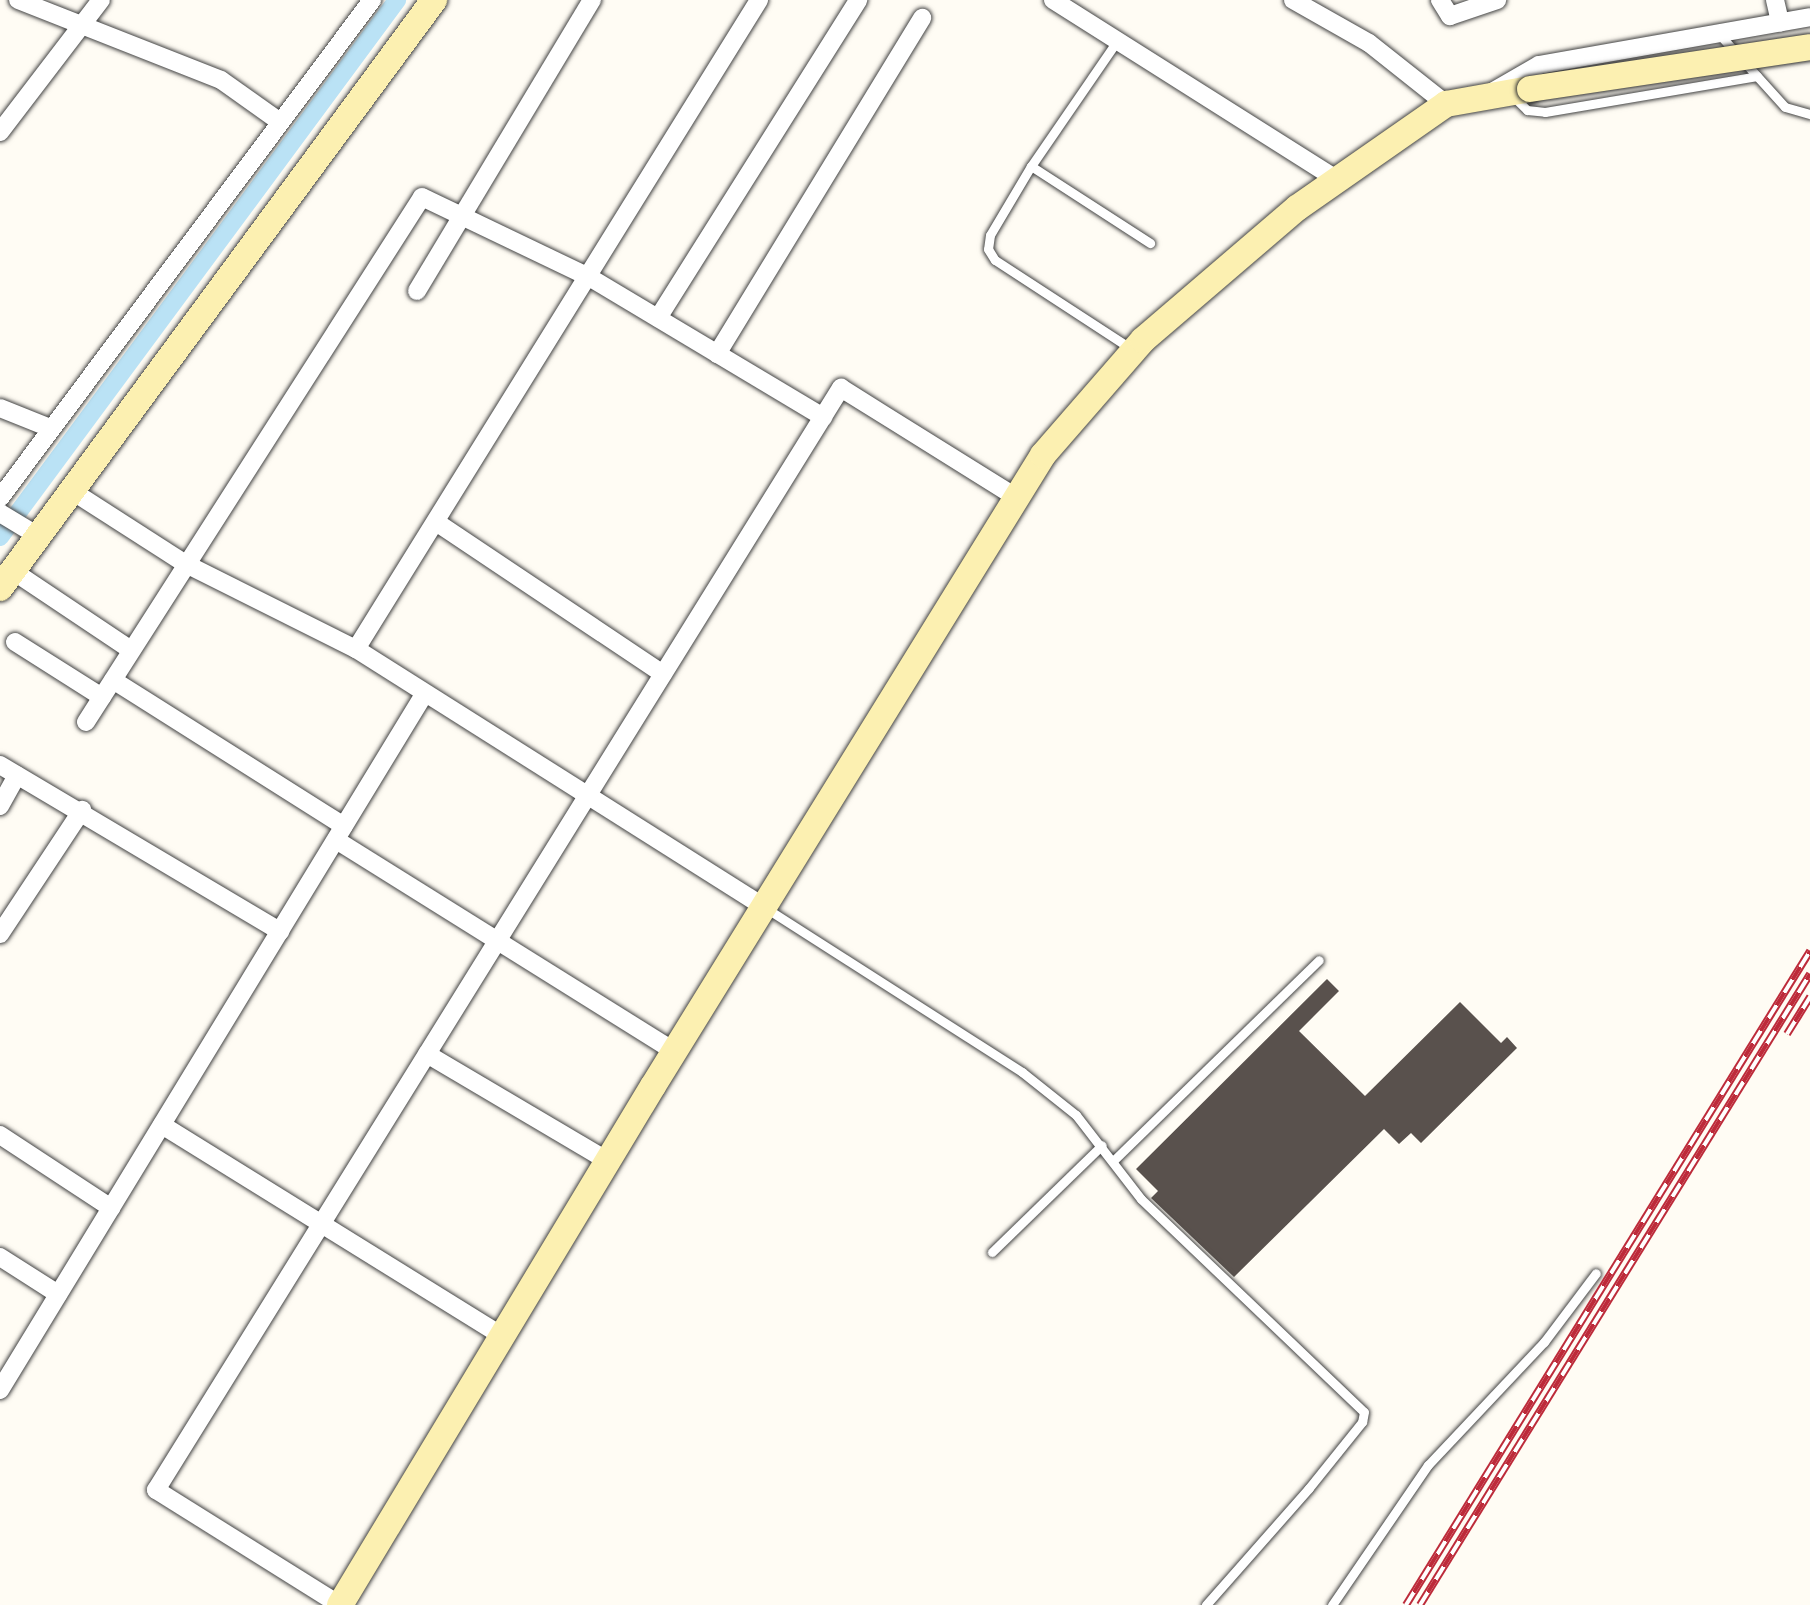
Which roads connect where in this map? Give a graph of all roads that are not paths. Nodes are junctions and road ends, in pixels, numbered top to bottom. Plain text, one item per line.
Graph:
1 (18, 0) edge
2 (101, 0) edge
3 (372, 0) edge
4 (434, 0) edge
5 (592, 0) edge
6 (759, 0) edge
7 (858, 0) edge
8 (1053, 0) edge
9 (1440, 0) edge
10 (1497, 0) edge
11 (1775, 0) edge
12 (1304, 3) edge
13 (1810, 17) edge
14 (922, 18) dead end
15 (1780, 22) junction
16 (83, 25) junction
17 (1718, 33) junction
18 (1117, 41) junction
19 (1810, 47) edge
20 (1757, 76) junction
21 (1508, 92) junction
22 (1446, 104) junction
23 (8, 107) edge
24 (1810, 114) edge
25 (280, 122) junction
26 (0, 132) edge
27 (1031, 166) junction
28 (1338, 180) junction
29 (460, 218) junction
30 (1150, 243) dead end
31 (589, 277) junction
32 (417, 291) dead end
33 (658, 318) junction
34 (1134, 350) junction
35 (717, 354) junction
36 (0, 408) edge
37 (823, 417) junction
38 (50, 428) junction
39 (72, 491) junction
40 (1017, 498) junction
41 (1, 508) edge
42 (436, 522) junction
43 (33, 533) junction
44 (184, 563) junction
45 (6, 579) edge
46 (15, 642) dead end
47 (356, 649) junction
48 (131, 650) junction
49 (663, 674) junction
50 (113, 680) junction
51 (425, 693) junction
52 (102, 697) junction
53 (86, 722) dead end
54 (0, 765) edge
55 (17, 775) junction
56 (587, 796) junction
57 (0, 806) edge
58 (82, 810) junction
59 (340, 833) junction
60 (764, 907) junction
61 (280, 931) junction
62 (0, 934) edge
63 (497, 941) junction
64 (1319, 960) dead end
65 (674, 1051) junction
66 (427, 1054) junction
67 (162, 1125) junction
68 (0, 1135) edge
69 (1102, 1145) junction
70 (1114, 1160) junction
71 (608, 1161) junction
72 (111, 1208) junction
73 (321, 1223) junction
74 (992, 1252) dead end
75 (0, 1257) edge
76 (1596, 1273) dead end
77 (58, 1294) junction
78 (502, 1336) junction
79 (6, 1371) edge
80 (0, 1390) edge
81 (340, 1605) edge
82 (1206, 1605) edge
83 (1332, 1605) edge

1 - 16 street
2 - 16 street
3 - 25 street
4 - 39 street
5 - 29 street
6 - 31 street
7 - 33 street
8 - 18 street
9 - 10 street
11 - 15 street
12 - 22 street
13 - 15 street
14 - 35 street
15 - 17 street
16 - 23 street
16 - 25 street
17 - 20 lane
17 - 21 street
18 - 27 lane
18 - 28 street
19 - 21 street, bridge
20 - 21 lane
20 - 24 lane
21 - 22 street
22 - 28 street
23 - 26 street
25 - 38 street
27 - 30 lane
27 - 34 lane
28 - 34 street
29 - 31 street
29 - 32 street
29 - 44 street
31 - 33 street
31 - 42 street
33 - 35 street
34 - 40 street
35 - 37 street
36 - 38 street
37 - 40 street
37 - 49 street
38 - 41 street
39 - 43 street
39 - 44 street
40 - 60 street
41 - 43 street
42 - 47 street
42 - 49 street
43 - 45 street
44 - 47 street
44 - 48 street
45 - 48 street
46 - 52 street
47 - 51 street
48 - 50 street
49 - 56 street
50 - 52 street
50 - 59 street
51 - 56 street
51 - 59 street
52 - 53 street
54 - 55 street
55 - 57 street
55 - 58 street
56 - 60 street
56 - 63 street
58 - 61 street
58 - 62 street
59 - 61 street
59 - 63 street
60 - 65 street
60 - 69 lane
61 - 67 street
63 - 65 street
63 - 66 street
64 - 70 lane
65 - 71 street
66 - 71 street
66 - 73 street
67 - 72 street
67 - 73 street
68 - 72 street
69 - 70 lane
69 - 74 lane
70 - 82 lane
71 - 78 street
72 - 77 street
73 - 78 street
73 - 81 street
75 - 77 street
76 - 83 lane
77 - 79 street
78 - 81 street
79 - 80 street

